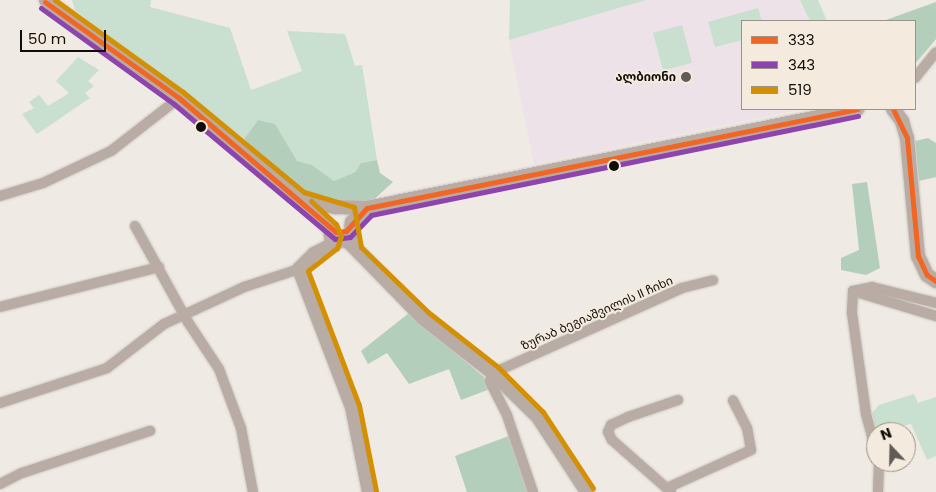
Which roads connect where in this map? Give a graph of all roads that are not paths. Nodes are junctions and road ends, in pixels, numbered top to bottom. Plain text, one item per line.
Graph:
1 (45, 1) edge
2 (936, 52) edge
3 (916, 77) edge
4 (179, 98) junction
5 (852, 110) edge
6 (893, 110) edge
7 (0, 196) edge
8 (300, 199) junction
9 (340, 208) junction
10 (367, 208) junction
11 (135, 226) dead end
12 (330, 228) junction
13 (350, 230) junction
14 (332, 244) junction
15 (158, 267) junction
16 (299, 269) junction
17 (713, 280) dead end
18 (936, 282) edge
19 (853, 291) junction
20 (936, 303) edge
21 (0, 307) edge
22 (185, 315) junction
23 (936, 316) edge
24 (493, 373) junction
25 (678, 400) dead end
26 (733, 400) dead end
27 (0, 404) edge
28 (868, 422) edge
29 (150, 431) dead end
30 (879, 472) edge
31 (0, 484) edge
32 (669, 490) edge
33 (253, 492) edge
34 (369, 492) edge
35 (533, 492) edge
36 (588, 492) edge
37 (878, 492) edge

1 - 4 street
2 - 3 street
4 - 7 street
4 - 8 street
5 - 10 street
6 - 18 street
8 - 9 street
8 - 12 street
9 - 10 street
9 - 12 street
9 - 13 street
10 - 13 street
11 - 15 street
12 - 13 street
12 - 14 street
13 - 14 street
13 - 24 street
14 - 16 street
15 - 21 street
15 - 22 street
16 - 22 street
16 - 34 street
17 - 24 street, ზურაბ ბეგიაშვილის II ჩიხი
19 - 20 street
19 - 23 street
19 - 28 street
22 - 27 street
22 - 33 street
24 - 35 street
24 - 36 street
25 - 32 street
26 - 32 street
29 - 31 street
30 - 37 street

